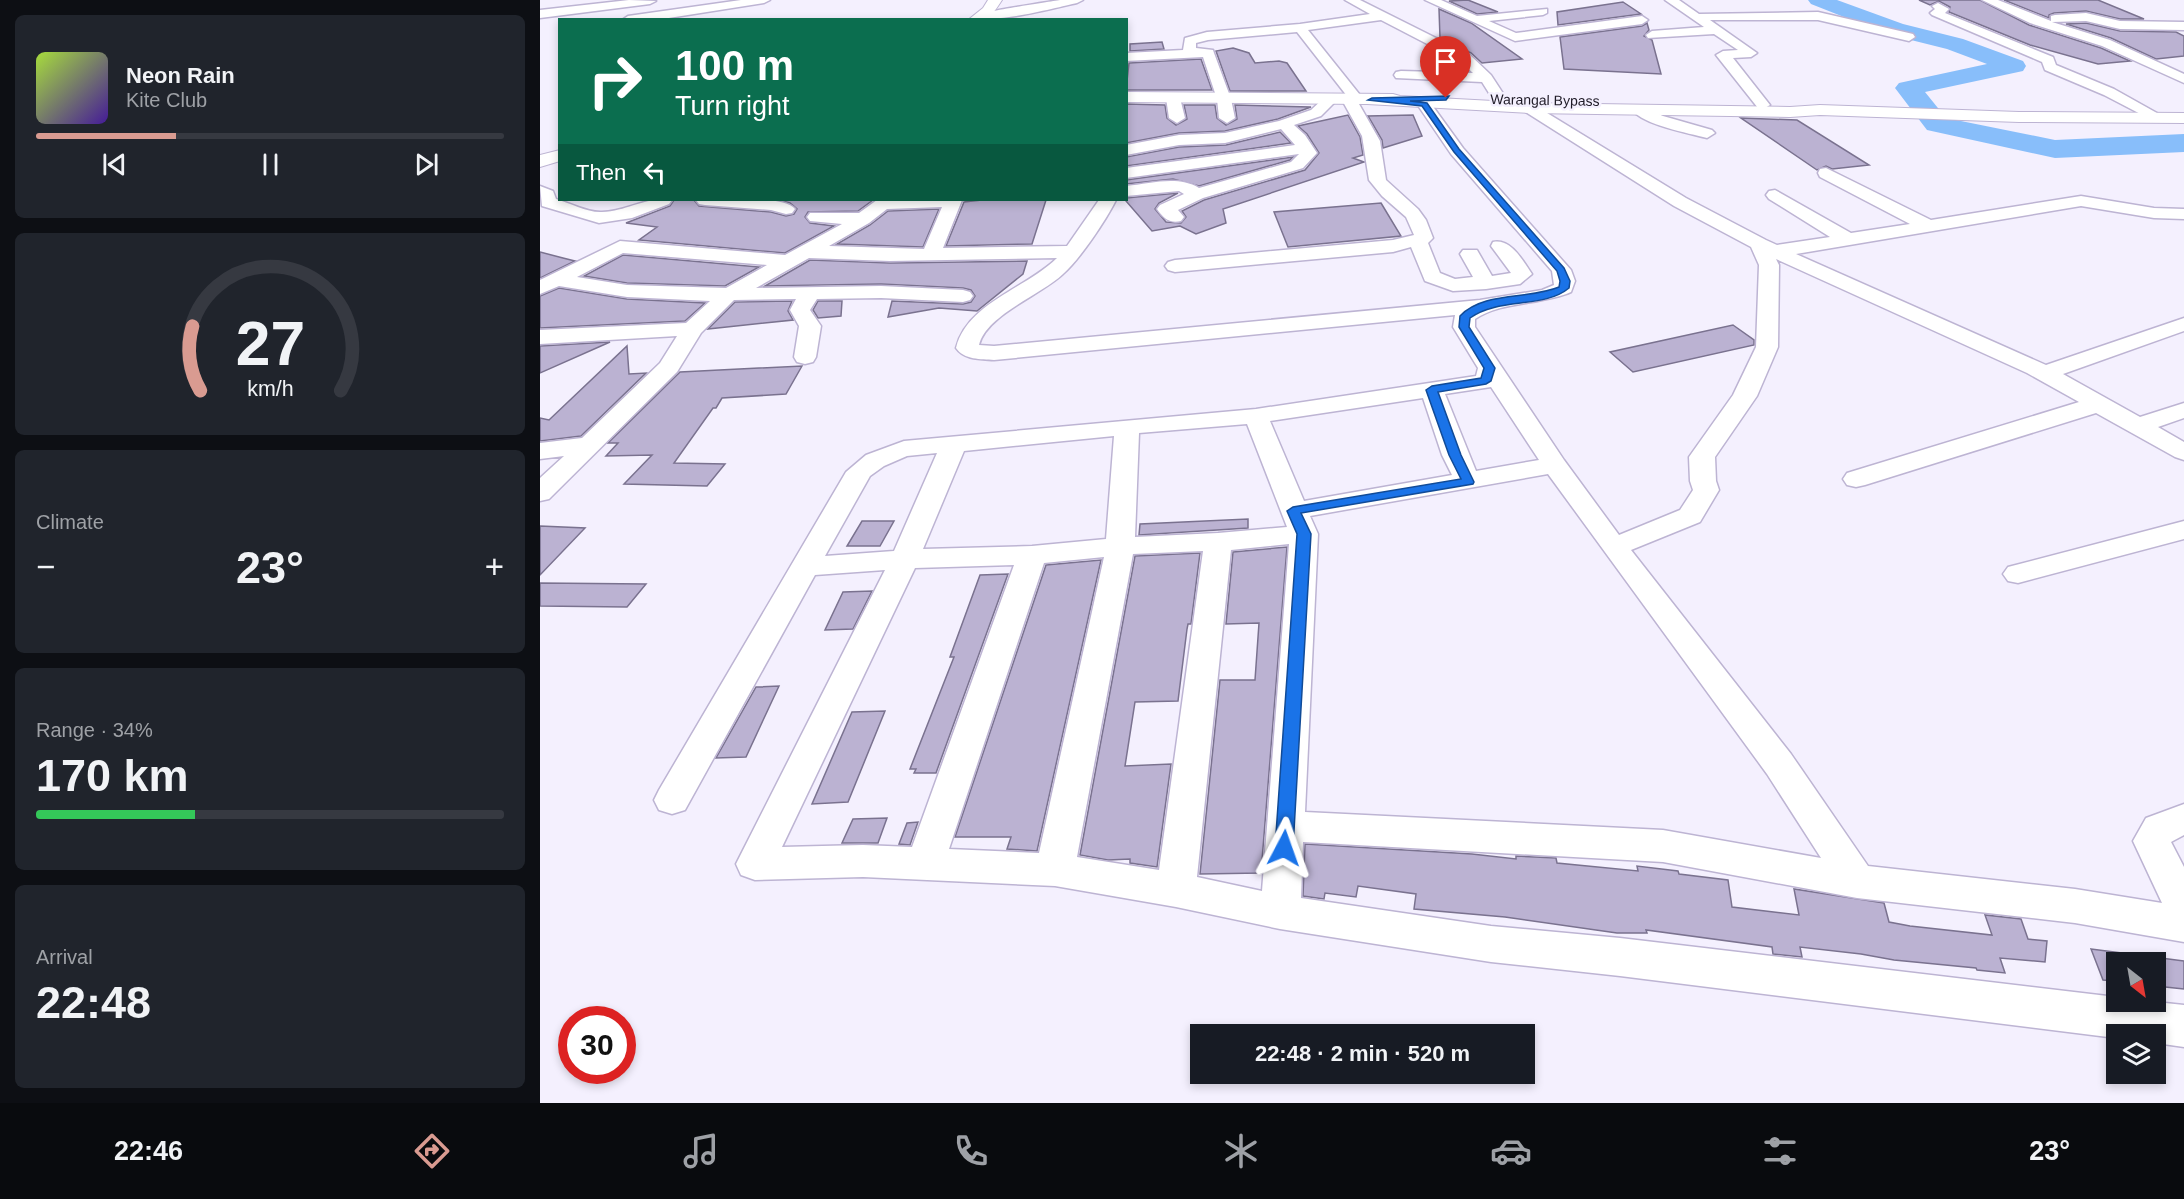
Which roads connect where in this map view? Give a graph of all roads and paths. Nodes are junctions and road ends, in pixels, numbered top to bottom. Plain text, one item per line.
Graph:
1 (649, 0) edge
2 (659, 0) edge
3 (764, 0) edge
4 (995, 0) edge
5 (1077, 0) edge
6 (1351, 0) edge
7 (1431, 0) edge
8 (1671, 0) edge
9 (2002, 0) edge
10 (1986, 1) edge
11 (1958, 4) dead end
12 (684, 6) edge
13 (1014, 6) edge
14 (1543, 11) dead end
15 (540, 14) edge
16 (2140, 14) dead end
17 (1382, 16) junction
18 (978, 17) edge
19 (1700, 17) junction
20 (636, 18) edge
21 (1000, 18) edge
22 (1477, 19) junction
23 (1642, 20) dead end
24 (2034, 20) junction
25 (2120, 24) junction
26 (2169, 26) junction
27 (2184, 26) edge
28 (1300, 28) junction
29 (1718, 30) junction
30 (1652, 35) dead end
31 (1515, 37) junction
32 (1909, 37) dead end
33 (2086, 37) junction
34 (2148, 40) dead end
35 (1528, 43) dead end
36 (2007, 43) junction
37 (1208, 53) junction
38 (1128, 57) edge
39 (1401, 75) dead end
40 (1486, 78) junction
41 (2184, 79) edge
42 (1128, 97) edge
43 (1173, 98) junction
44 (1498, 98) junction
45 (1224, 99) junction
46 (1330, 100) junction
47 (1359, 100) junction
48 (1424, 104) junction
49 (1763, 105) junction
50 (1529, 108) junction
51 (1639, 110) junction
52 (1820, 110) junction
53 (2157, 117) junction
54 (1177, 118) dead end
55 (1227, 118) dead end
56 (2184, 118) edge
57 (1284, 124) junction
58 (1707, 134) dead end
59 (558, 148) edge
60 (1305, 148) junction
61 (1128, 150) edge
62 (540, 152) edge
63 (558, 156) edge
64 (540, 161) edge
65 (1128, 172) edge
66 (1826, 173) dead end
67 (1128, 190) edge
68 (540, 191) edge
69 (1197, 194) junction
70 (1774, 195) dead end
71 (660, 201) edge
72 (719, 201) edge
73 (918, 201) edge
74 (953, 201) edge
75 (1107, 201) edge
76 (884, 202) edge
77 (786, 209) dead end
78 (2184, 214) edge
79 (816, 217) dead end
80 (1175, 217) dead end
81 (863, 219) junction
82 (1928, 226) junction
83 (1847, 239) junction
84 (1418, 241) junction
85 (1500, 246) dead end
86 (1768, 247) junction
87 (1074, 252) junction
88 (936, 254) junction
89 (1470, 254) dead end
90 (793, 257) junction
91 (1175, 266) dead end
92 (1486, 283) junction
93 (550, 284) edge
94 (810, 294) junction
95 (933, 294) junction
96 (727, 296) junction
97 (963, 296) dead end
98 (1480, 306) junction
99 (2184, 324) edge
100 (692, 329) junction
101 (543, 339) edge
102 (805, 357) dead end
103 (1490, 368) junction
104 (2044, 373) junction
105 (1432, 390) junction
106 (2099, 404) junction
107 (2184, 410) edge
108 (1256, 416) junction
109 (2138, 426) junction
110 (1127, 427) junction
111 (954, 444) junction
112 (589, 446) junction
113 (540, 451) edge
114 (2184, 453) edge
115 (1555, 465) junction
116 (1856, 479) dead end
117 (1468, 482) junction
118 (540, 493) edge
119 (1299, 522) junction
120 (2184, 530) edge
121 (1218, 542) junction
122 (1120, 546) junction
123 (1614, 548) junction
124 (1032, 555) junction
125 (904, 560) junction
126 (804, 567) junction
127 (2018, 574) dead end
128 (672, 800) dead end
129 (2184, 819) edge
130 (1286, 826) junction
131 (925, 864) junction
132 (1055, 870) junction
133 (1857, 881) junction
134 (1176, 890) junction
135 (2184, 907) edge
136 (1280, 912) junction
137 (2184, 924) edge
138 (2184, 1026) edge

1 - 2 street
1 - 15 street
3 - 12 street
4 - 18 main road
5 - 13 street
6 - 17 street
7 - 22 street
8 - 19 street
9 - 10 street
10 - 24 street
11 - 36 street
12 - 20 street
13 - 18 street
13 - 21 main road
14 - 22 street
16 - 26 street
17 - 28 street
17 - 40 street
19 - 29 street
19 - 32 street
22 - 31 street
23 - 31 street
24 - 25 street
24 - 33 street
25 - 26 street
25 - 34 street
26 - 27 street
28 - 37 street
28 - 47 street
29 - 30 street
29 - 49 street
31 - 35 street
33 - 36 street
33 - 41 street
36 - 53 street
37 - 38 street
37 - 45 street
39 - 40 street
40 - 44 street
42 - 43 main road, Warangal Bypass
43 - 45 main road, Warangal Bypass
43 - 54 street
44 - 47 main road, Warangal Bypass
44 - 49 main road, Warangal Bypass
45 - 46 main road, Warangal Bypass
45 - 55 street
46 - 47 main road, Warangal Bypass
46 - 57 street
47 - 48 main road
47 - 84 street
48 - 50 main road
48 - 98 street
49 - 52 main road, Warangal Bypass
50 - 51 main road
50 - 86 street
51 - 52 main road
51 - 58 street
52 - 53 main road
53 - 56 main road
57 - 60 street
57 - 61 street
59 - 62 main road
60 - 65 street
60 - 69 street
63 - 64 main road
66 - 82 street
67 - 69 street
68 - 71 street
69 - 80 street
70 - 83 street
72 - 77 street
73 - 76 street
74 - 88 street
75 - 87 street
76 - 81 street
78 - 82 street
79 - 81 street
81 - 90 street
82 - 83 street
83 - 86 street
84 - 91 street
84 - 92 street
85 - 92 street
86 - 104 street
86 - 123 street
87 - 88 street
87 - 98 street
88 - 90 street
88 - 95 street
89 - 92 street
90 - 93 street
90 - 96 street
93 - 96 street
94 - 95 street
94 - 96 street
94 - 102 street
95 - 97 street
96 - 100 street
98 - 103 street
99 - 104 street
100 - 101 street
100 - 112 street
103 - 105 street
103 - 115 street
104 - 106 street
105 - 108 street
105 - 117 street
106 - 109 street
106 - 116 street
107 - 109 street
108 - 110 street
108 - 119 street
109 - 114 street
110 - 111 street
110 - 122 street
111 - 125 street
111 - 126 street
112 - 113 street
112 - 118 street
115 - 117 street
115 - 123 street
117 - 119 street
119 - 121 street
119 - 130 street
120 - 127 street
121 - 122 street
121 - 134 street
122 - 124 street
122 - 132 street
123 - 133 street
124 - 125 street
124 - 131 street
125 - 126 street
125 - 131 street
126 - 128 street
129 - 135 street
130 - 133 street
130 - 136 street
131 - 132 street
132 - 134 street
133 - 137 street
134 - 136 street
136 - 138 street

